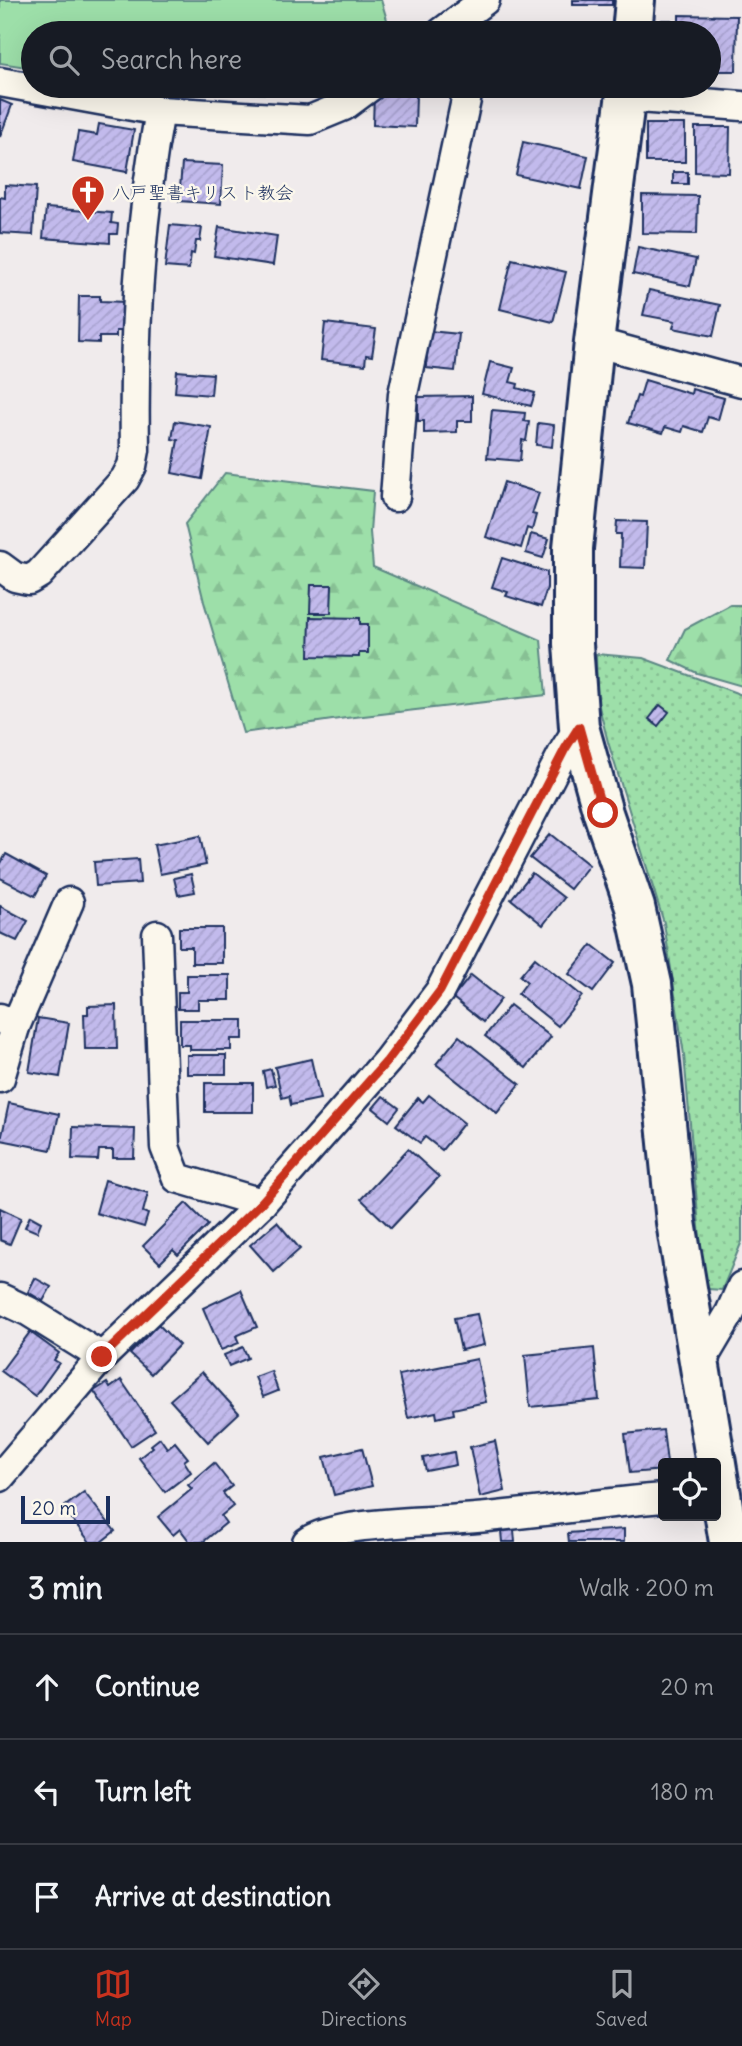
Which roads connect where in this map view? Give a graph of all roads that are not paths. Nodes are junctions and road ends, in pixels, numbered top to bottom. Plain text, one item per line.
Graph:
1 (485, 0) edge
2 (635, 0) edge
3 (464, 21) edge
4 (633, 21) edge
5 (0, 82) edge
6 (21, 86) edge
7 (88, 98) edge
8 (355, 98) edge
9 (465, 98) edge
10 (625, 98) edge
11 (676, 98) edge
12 (742, 106) edge
13 (160, 111) junction
14 (594, 342) junction
15 (742, 382) edge
16 (395, 497) dead end
17 (0, 566) edge
18 (579, 727) junction
19 (69, 902) dead end
20 (158, 935) dead end
21 (8, 1023) edge
22 (0, 1078) edge
23 (261, 1203) junction
24 (742, 1286) edge
25 (0, 1298) edge
26 (102, 1357) junction
27 (701, 1362) junction
28 (713, 1458) edge
29 (0, 1477) edge
30 (658, 1499) edge
31 (721, 1506) edge
32 (307, 1542) edge
33 (729, 1542) edge

1 - 3 street
2 - 4 street
5 - 6 street
7 - 13 street
8 - 13 street
9 - 16 street
10 - 14 street
11 - 12 street
13 - 17 street
14 - 15 street
14 - 18 street
18 - 23 street
18 - 27 street
19 - 21 street
20 - 23 street
21 - 22 street
23 - 26 street
24 - 27 street
25 - 26 street
26 - 29 street
27 - 28 street
30 - 32 street
31 - 33 street

